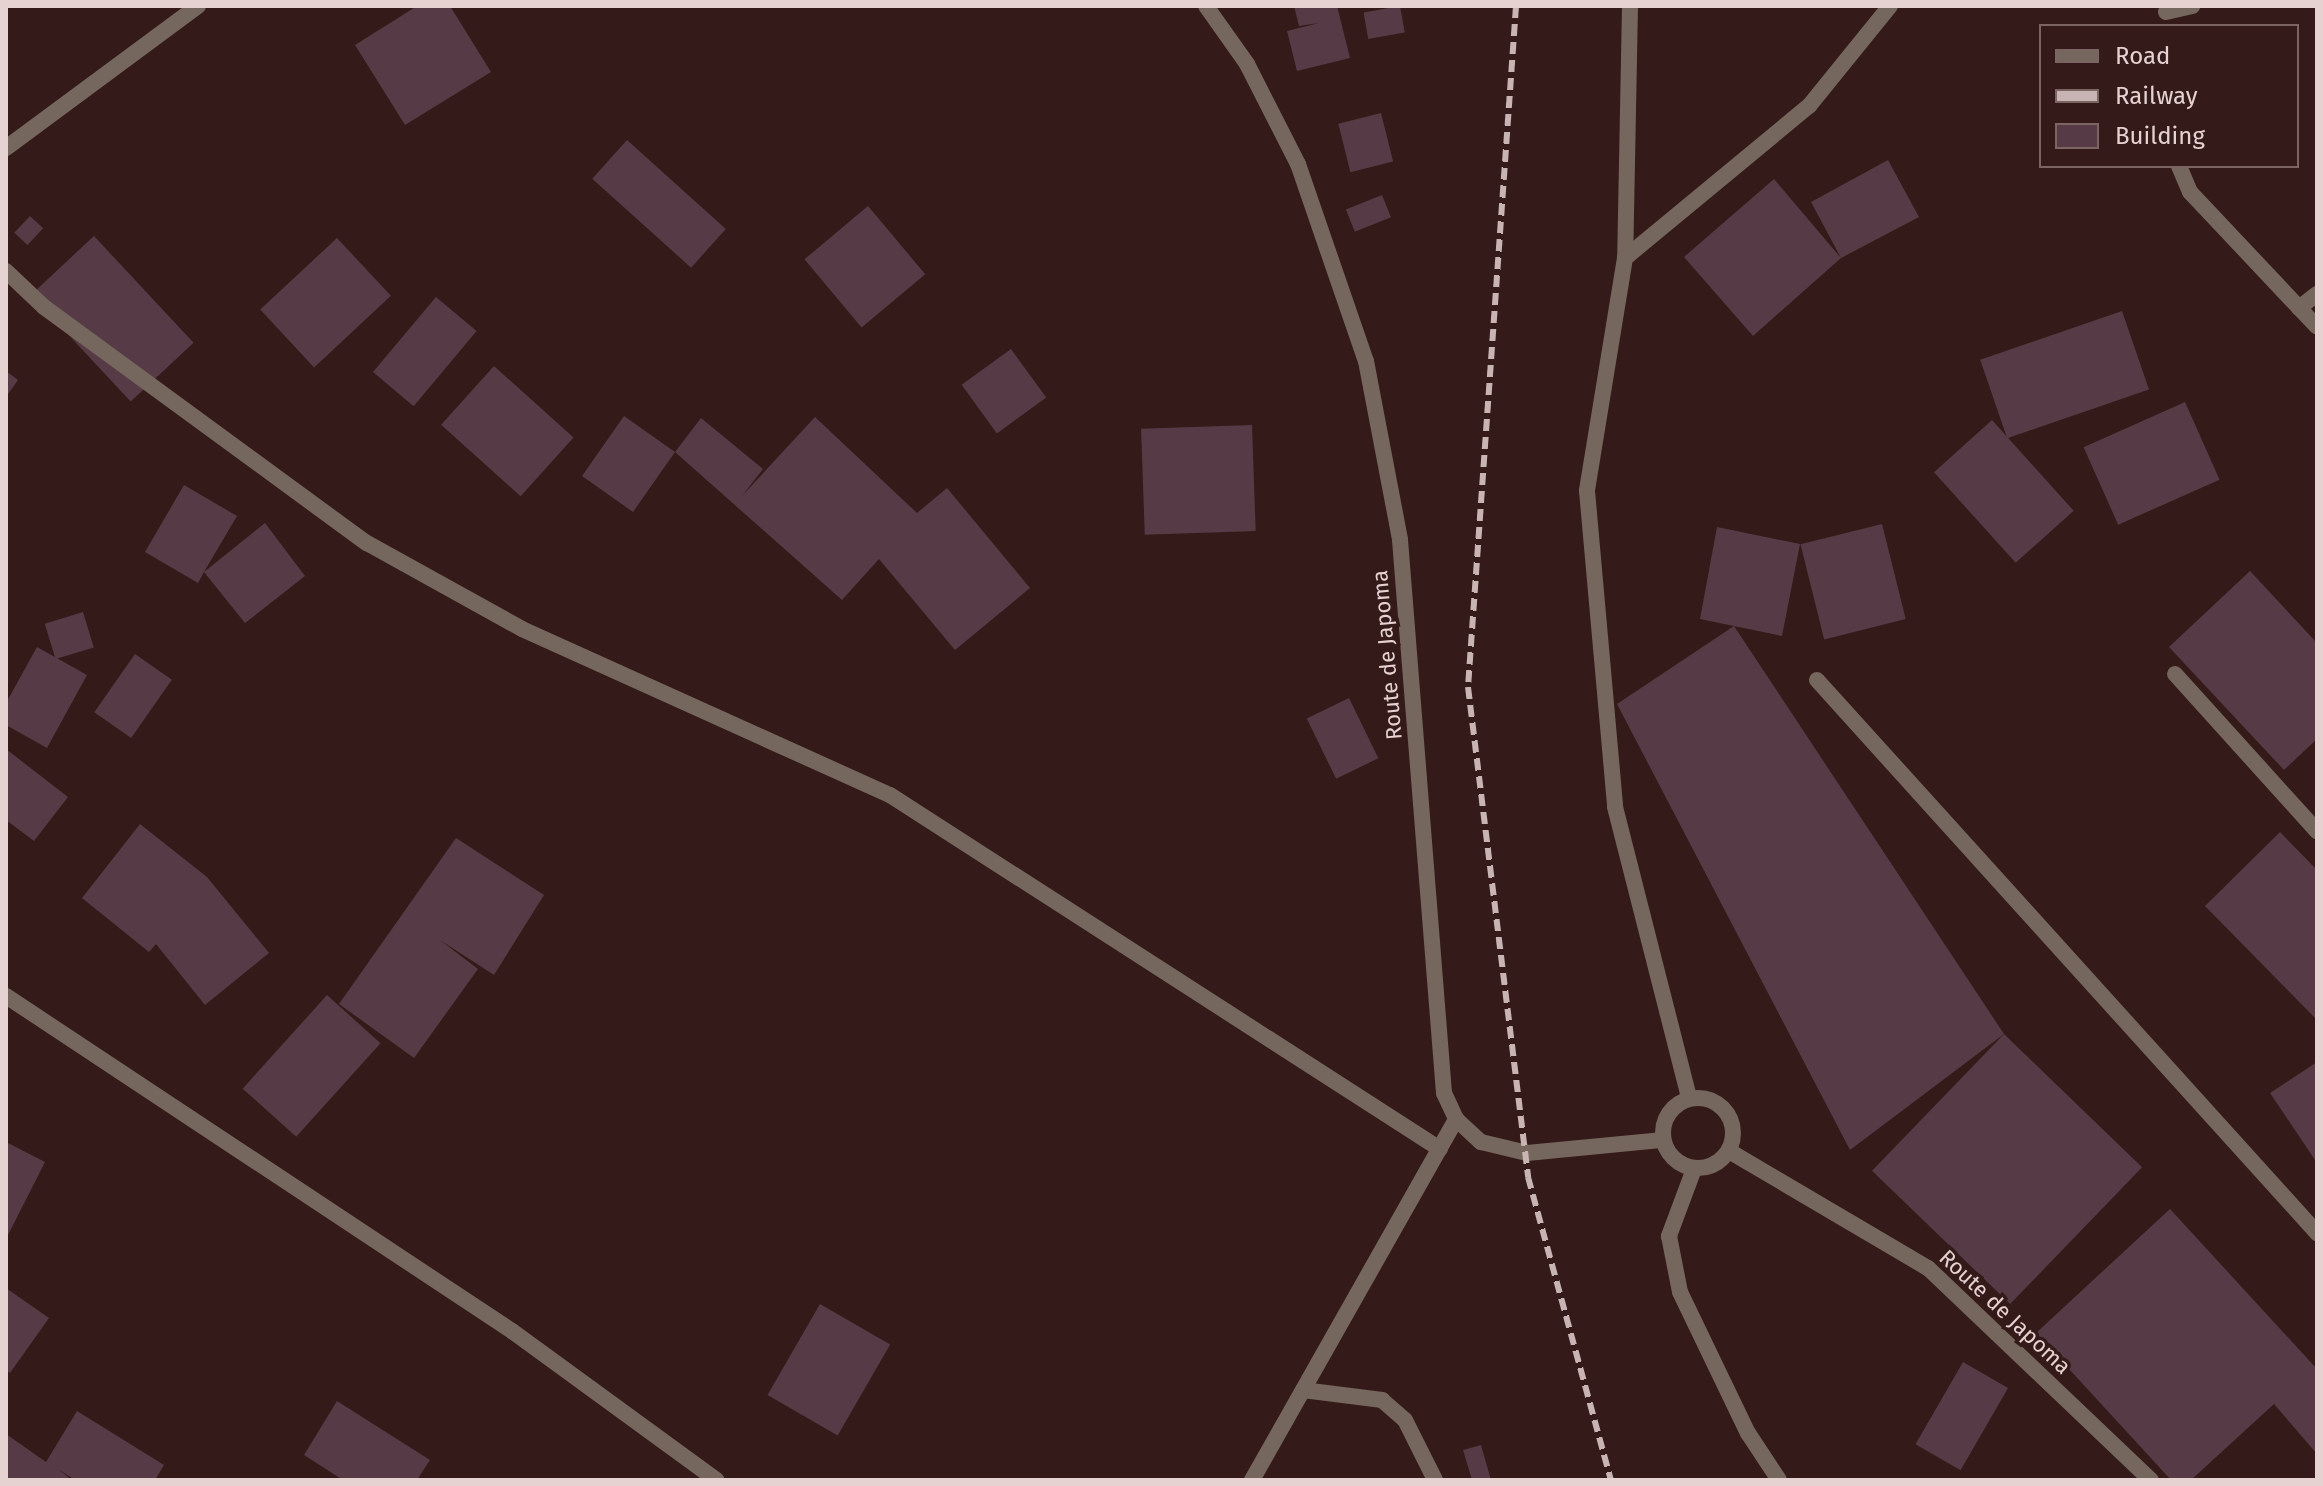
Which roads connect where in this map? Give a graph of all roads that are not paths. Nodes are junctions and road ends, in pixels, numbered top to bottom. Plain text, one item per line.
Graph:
1 (198, 6) edge
2 (1206, 6) edge
3 (1630, 6) edge
4 (1890, 6) edge
5 (2192, 6) edge
6 (2166, 15) edge
7 (6, 148) edge
8 (2180, 168) edge
9 (1625, 258) junction
10 (6, 271) edge
11 (2317, 294) edge
12 (2299, 308) junction
13 (2317, 327) edge
14 (2175, 674) dead end
15 (1817, 680) dead end
16 (2317, 831) edge
17 (6, 996) edge
18 (1689, 1098) junction
19 (1456, 1119) junction
20 (1663, 1140) junction
21 (1440, 1149) junction
22 (1729, 1151) junction
23 (1694, 1169) junction
24 (2317, 1233) edge
25 (1303, 1390) junction
26 (716, 1480) edge
27 (1252, 1480) edge
28 (1435, 1480) edge
29 (1779, 1480) edge
30 (2151, 1480) edge

1 - 7 street
2 - 19 street, Route de Japoma
3 - 9 street
4 - 9 street
5 - 6 street
8 - 12 street
9 - 18 street
10 - 21 street
11 - 12 street
12 - 13 street
14 - 16 street
15 - 24 street
17 - 26 street
18 - 20 street
18 - 22 street
19 - 20 street
19 - 21 street
20 - 23 street
21 - 25 street
22 - 23 street
22 - 30 street, Route de Japoma
23 - 29 street
25 - 27 street
25 - 28 street

